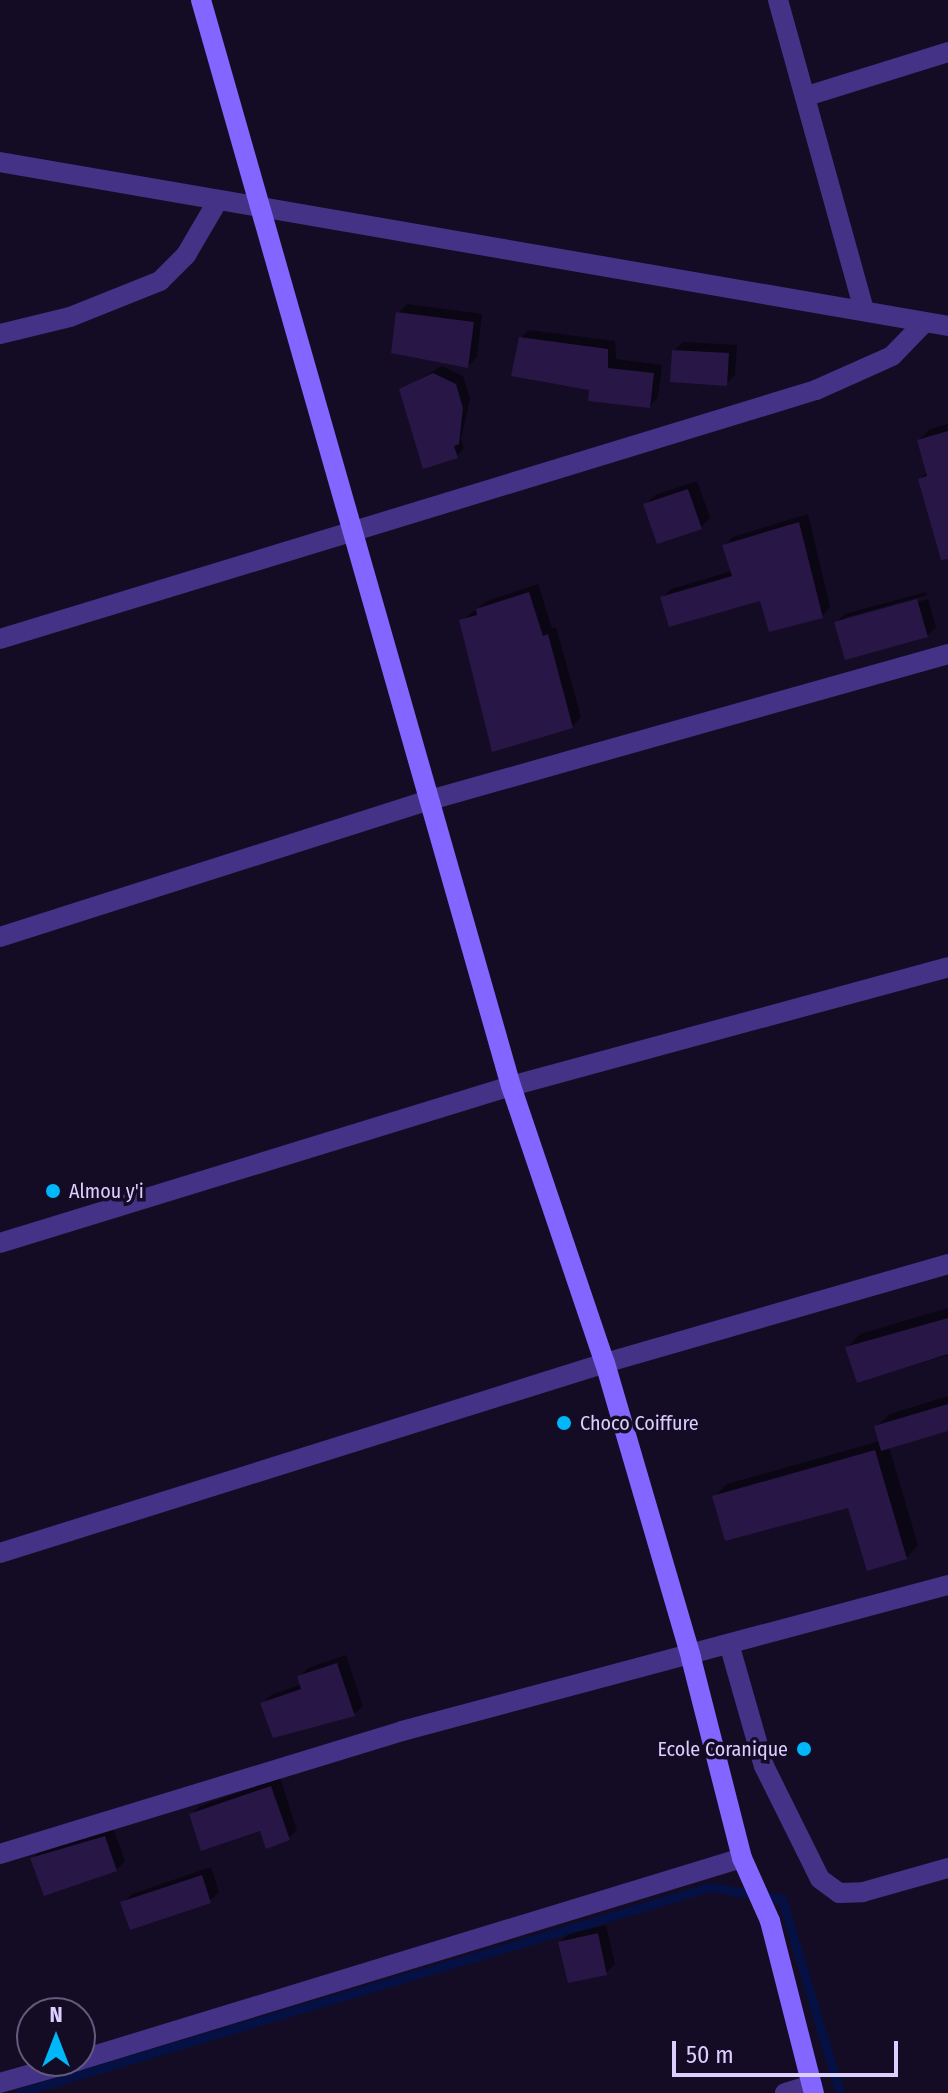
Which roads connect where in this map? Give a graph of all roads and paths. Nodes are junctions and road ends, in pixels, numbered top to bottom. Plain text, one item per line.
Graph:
1 (201, 0) edge
2 (778, 0) edge
3 (948, 52) edge
4 (807, 96) junction
5 (0, 162) edge
6 (217, 202) junction
7 (260, 208) junction
8 (864, 310) junction
9 (925, 322) junction
10 (948, 326) edge
11 (0, 334) edge
12 (351, 533) junction
13 (0, 639) edge
14 (948, 654) edge
15 (430, 800) junction
16 (0, 937) edge
17 (948, 967) edge
18 (511, 1086) junction
19 (0, 1243) edge
20 (948, 1264) edge
21 (605, 1363) junction
22 (0, 1553) edge
23 (948, 1585) edge
24 (730, 1647) junction
25 (691, 1658) junction
26 (0, 1854) edge
27 (746, 1866) junction
28 (948, 1868) edge
29 (96, 2056) edge
30 (22, 2077) edge
31 (0, 2083) edge
32 (813, 2089) edge
33 (785, 2093) edge

1 - 7 street
2 - 4 street
3 - 4 street
4 - 8 street
5 - 6 street
6 - 7 street
6 - 11 street
7 - 8 street
7 - 12 street
8 - 9 street
9 - 10 street
9 - 12 street
12 - 13 street
12 - 15 street
14 - 15 street
15 - 16 street
15 - 18 street
17 - 18 street
18 - 19 street
18 - 21 street
20 - 21 street
21 - 22 street
21 - 25 street
23 - 24 street
24 - 25 street
24 - 28 street
25 - 26 street
25 - 27 street
27 - 29 street
27 - 32 street
30 - 31 street
32 - 33 street

